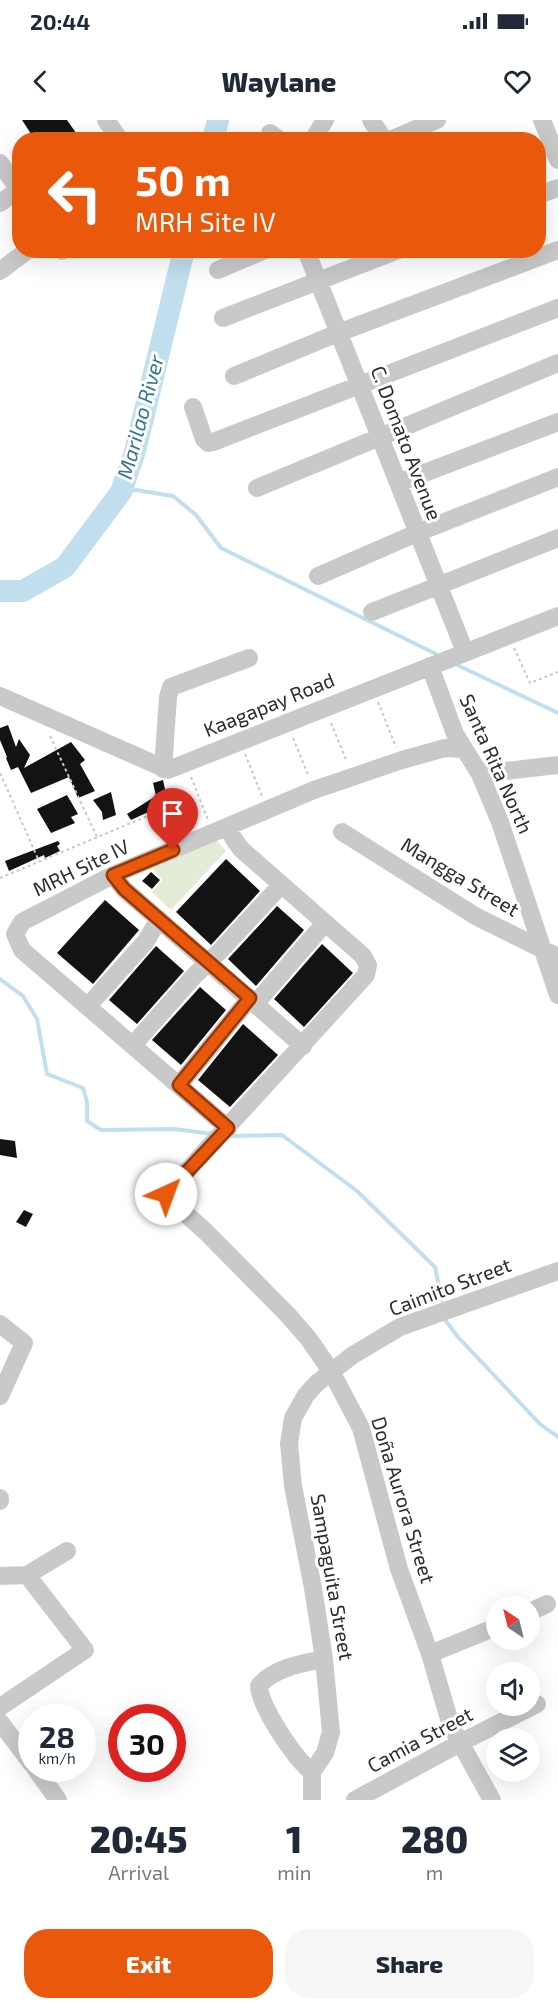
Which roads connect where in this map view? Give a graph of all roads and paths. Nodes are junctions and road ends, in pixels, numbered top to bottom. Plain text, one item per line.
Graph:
1 (437, 120) edge
2 (409, 132) edge
3 (546, 144) edge
4 (558, 160) edge
5 (0, 163) edge
6 (12, 181) edge
7 (17, 258) edge
8 (246, 258) edge
9 (309, 258) edge
10 (378, 258) edge
11 (537, 258) edge
12 (218, 270) dead end
13 (0, 271) edge
14 (319, 282) junction
15 (558, 308) edge
16 (223, 318) dead end
17 (338, 333) junction
18 (558, 363) edge
19 (234, 376) dead end
20 (360, 386) junction
21 (193, 407) dead end
22 (558, 422) edge
23 (379, 437) junction
24 (558, 477) edge
25 (398, 483) junction
26 (257, 488) dead end
27 (417, 533) junction
28 (558, 538) edge
29 (318, 576) dead end
30 (438, 586) junction
31 (372, 612) dead end
32 (558, 616) edge
33 (508, 635) junction
34 (465, 652) junction
35 (249, 658) dead end
36 (430, 666) junction
37 (558, 672) edge
38 (373, 689) junction
39 (0, 696) edge
40 (325, 708) junction
41 (40, 714) junction
42 (287, 724) junction
43 (240, 741) junction
44 (463, 749) junction
45 (402, 760) junction
46 (185, 763) junction
47 (558, 765) edge
48 (163, 769) junction
49 (0, 773) edge
50 (480, 774) junction
51 (353, 776) junction
52 (314, 790) junction
53 (268, 810) junction
54 (156, 812) dead end
55 (221, 830) junction
56 (342, 832) dead end
57 (97, 837) junction
58 (39, 861) junction
59 (113, 875) junction
60 (0, 878) edge
61 (281, 885) junction
62 (159, 919) junction
63 (325, 923) junction
64 (550, 953) edge
65 (207, 962) junction
66 (558, 994) edge
67 (253, 1001) junction
68 (88, 1006) junction
69 (133, 1045) junction
70 (303, 1046) junction
71 (179, 1085) junction
72 (228, 1128) junction
73 (558, 1271) edge
74 (0, 1324) edge
75 (331, 1371) junction
76 (0, 1396) edge
77 (67, 1551) dead end
78 (27, 1575) junction
79 (0, 1576) edge
80 (547, 1604) dead end
81 (540, 1607) edge
82 (486, 1631) edge
83 (430, 1654) junction
84 (324, 1659) junction
85 (0, 1707) edge
86 (513, 1716) edge
87 (0, 1722) edge
88 (460, 1743) junction
89 (18, 1746) edge
90 (312, 1772) junction
91 (45, 1782) edge
92 (58, 1800) edge
93 (312, 1800) edge
94 (355, 1800) edge
95 (492, 1800) edge

1 - 2 street
3 - 4 street
5 - 6 street
7 - 13 street
8 - 12 street
9 - 14 street, C. Domato Avenue
10 - 14 street
11 - 17 street
14 - 16 street
14 - 17 street, C. Domato Avenue
15 - 20 street
17 - 19 street
17 - 20 street, C. Domato Avenue
18 - 23 street
20 - 21 street
20 - 23 street, C. Domato Avenue
22 - 25 street
23 - 25 street, C. Domato Avenue
23 - 26 street
24 - 27 street
25 - 27 street, C. Domato Avenue
27 - 29 street
27 - 30 street, C. Domato Avenue
28 - 30 street
30 - 31 street
30 - 34 street, C. Domato Avenue
32 - 33 street, Kaagapay Road
33 - 34 street, Kaagapay Road
33 - 37 path
34 - 36 street, Kaagapay Road
35 - 48 street
36 - 38 street, Kaagapay Road
36 - 44 street, Santa Rita North
38 - 40 street, Kaagapay Road
38 - 45 path
39 - 41 street
40 - 42 street, Kaagapay Road
40 - 51 path
41 - 48 street
41 - 57 path
42 - 43 street, Kaagapay Road
42 - 52 path
43 - 46 street, Kaagapay Road
43 - 53 path
44 - 45 street, MRH Site IV
44 - 50 street, Santa Rita North
45 - 51 street, MRH Site IV
46 - 48 street, Kaagapay Road
46 - 55 path
47 - 50 street
49 - 58 path
50 - 64 street, Santa Rita North
51 - 52 street, MRH Site IV
52 - 53 street, MRH Site IV
53 - 55 street, MRH Site IV
54 - 57 path
55 - 59 street, MRH Site IV
55 - 61 street
56 - 64 street, Mangga Street
57 - 58 path
58 - 60 path
59 - 62 street
59 - 68 street, MRH Site IV
61 - 63 street
61 - 65 street
62 - 65 street
62 - 68 street
63 - 67 street
63 - 70 street
64 - 66 street, Santa Rita North
65 - 67 street
65 - 69 street
67 - 70 street
67 - 71 street
68 - 69 street, MRH Site IV
69 - 71 street, MRH Site IV
70 - 72 street
71 - 72 street, MRH Site IV
72 - 75 street, Doña Aurora Street
73 - 75 street, Caimito Street
74 - 76 street
75 - 83 street, Doña Aurora Street
75 - 84 street, Sampaguita Street
77 - 78 street
78 - 79 street
78 - 85 street
80 - 81 street
82 - 83 street
83 - 88 street, Doña Aurora Street
84 - 90 street, Sampaguita Street
84 - 90 street
86 - 88 street, Camia Street
87 - 89 street
88 - 94 street, Camia Street
88 - 95 street, Doña Aurora Street
90 - 93 street
91 - 92 street

